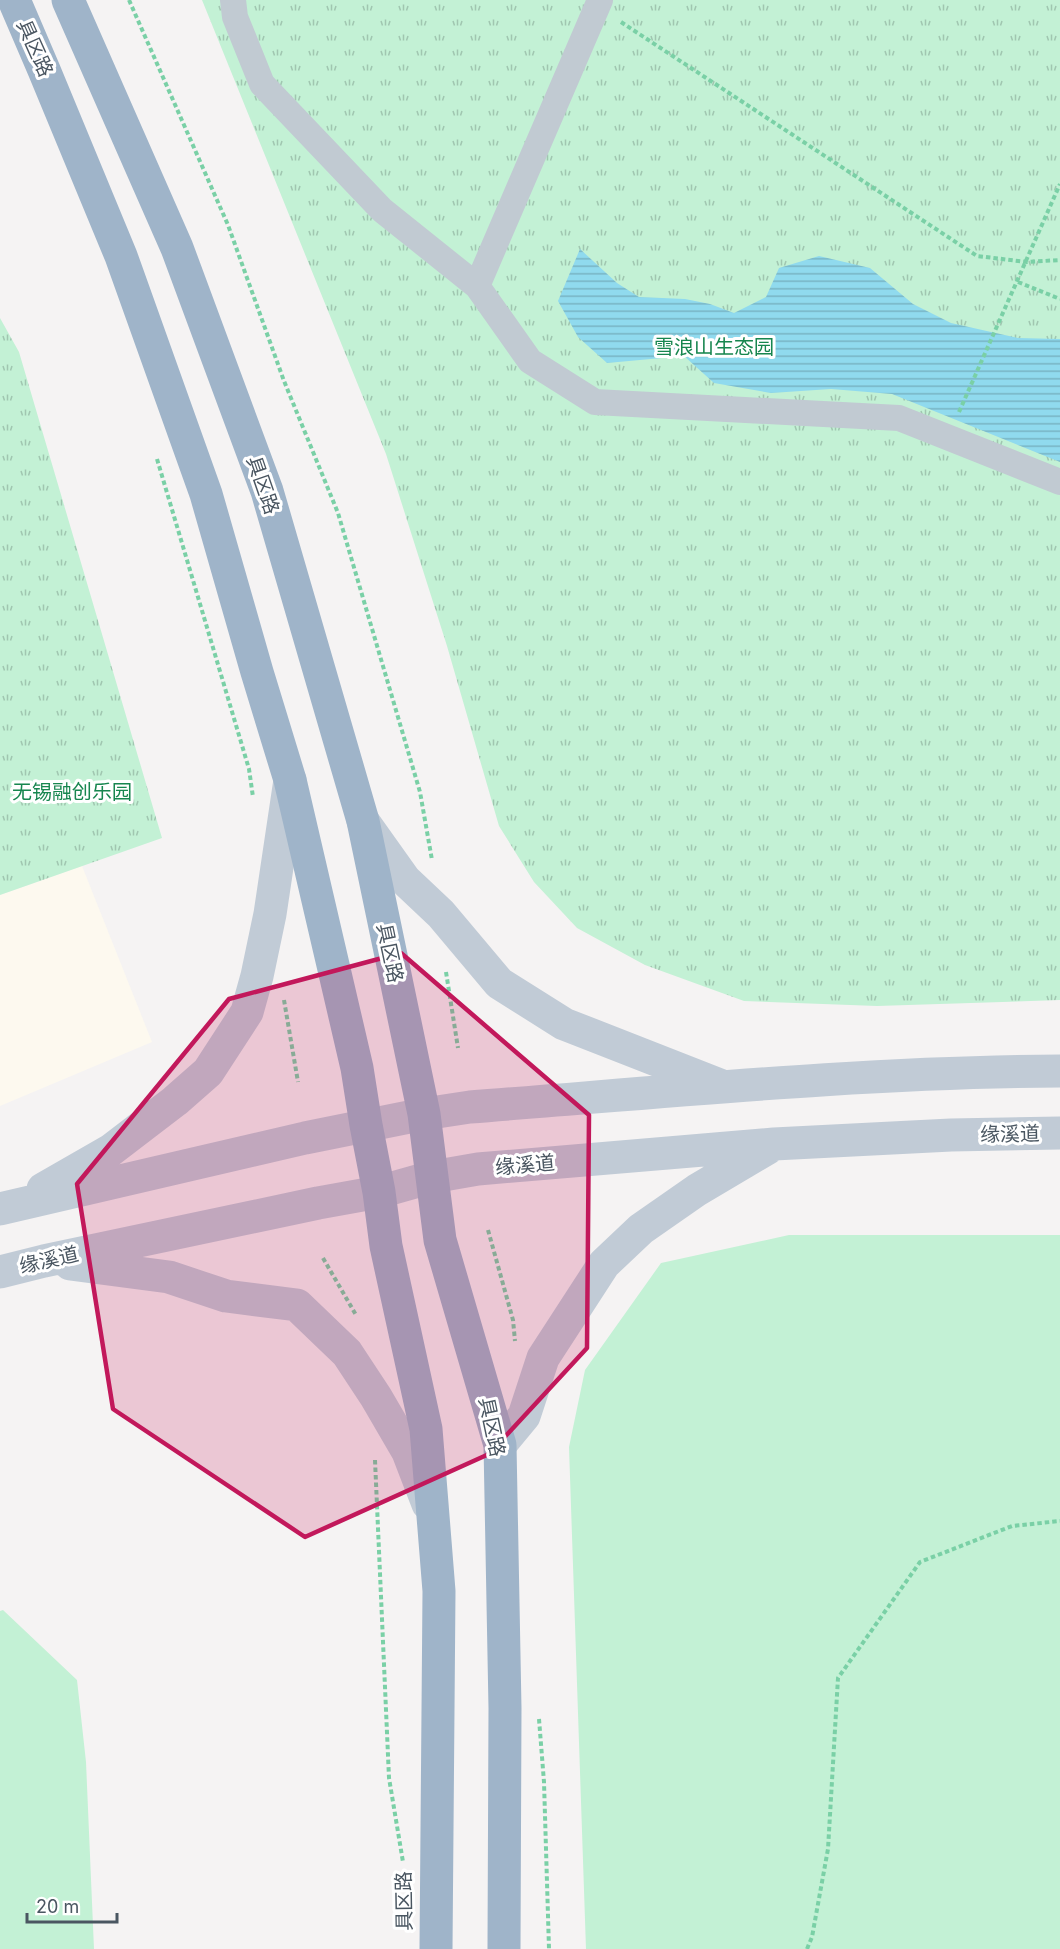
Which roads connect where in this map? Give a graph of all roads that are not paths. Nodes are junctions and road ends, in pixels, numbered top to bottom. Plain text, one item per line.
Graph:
1 (14, 0) edge
2 (68, 0) edge
3 (233, 0) edge
4 (598, 3) edge
5 (477, 286) junction
6 (1060, 482) edge
7 (290, 780) junction
8 (363, 821) junction
9 (1060, 1071) edge
10 (727, 1088) junction
11 (424, 1114) junction
12 (366, 1125) junction
13 (1060, 1133) edge
14 (774, 1144) junction
15 (432, 1176) junction
16 (379, 1192) junction
17 (6, 1208) edge
18 (44, 1261) junction
19 (0, 1272) edge
20 (500, 1445) junction
21 (434, 1520) junction
22 (436, 1949) edge
23 (504, 1949) edge

1 - 7 highway, 具区路
2 - 8 highway, 具区路
3 - 5 street
4 - 5 street
5 - 6 street
7 - 12 highway, 具区路
7 - 17 main road
8 - 10 main road
8 - 11 highway, 具区路
9 - 10 main road
10 - 11 main road
11 - 12 main road
11 - 15 highway, 具区路
12 - 16 highway, 具区路
12 - 17 main road
13 - 14 main road, 缘溪道
14 - 15 main road, 缘溪道
14 - 20 main road
15 - 16 main road, 缘溪道
15 - 20 highway, 具区路
16 - 18 main road, 缘溪道
16 - 21 highway, 具区路
18 - 19 main road, 缘溪道
18 - 21 main road
20 - 23 highway, 具区路
21 - 22 highway, 具区路

